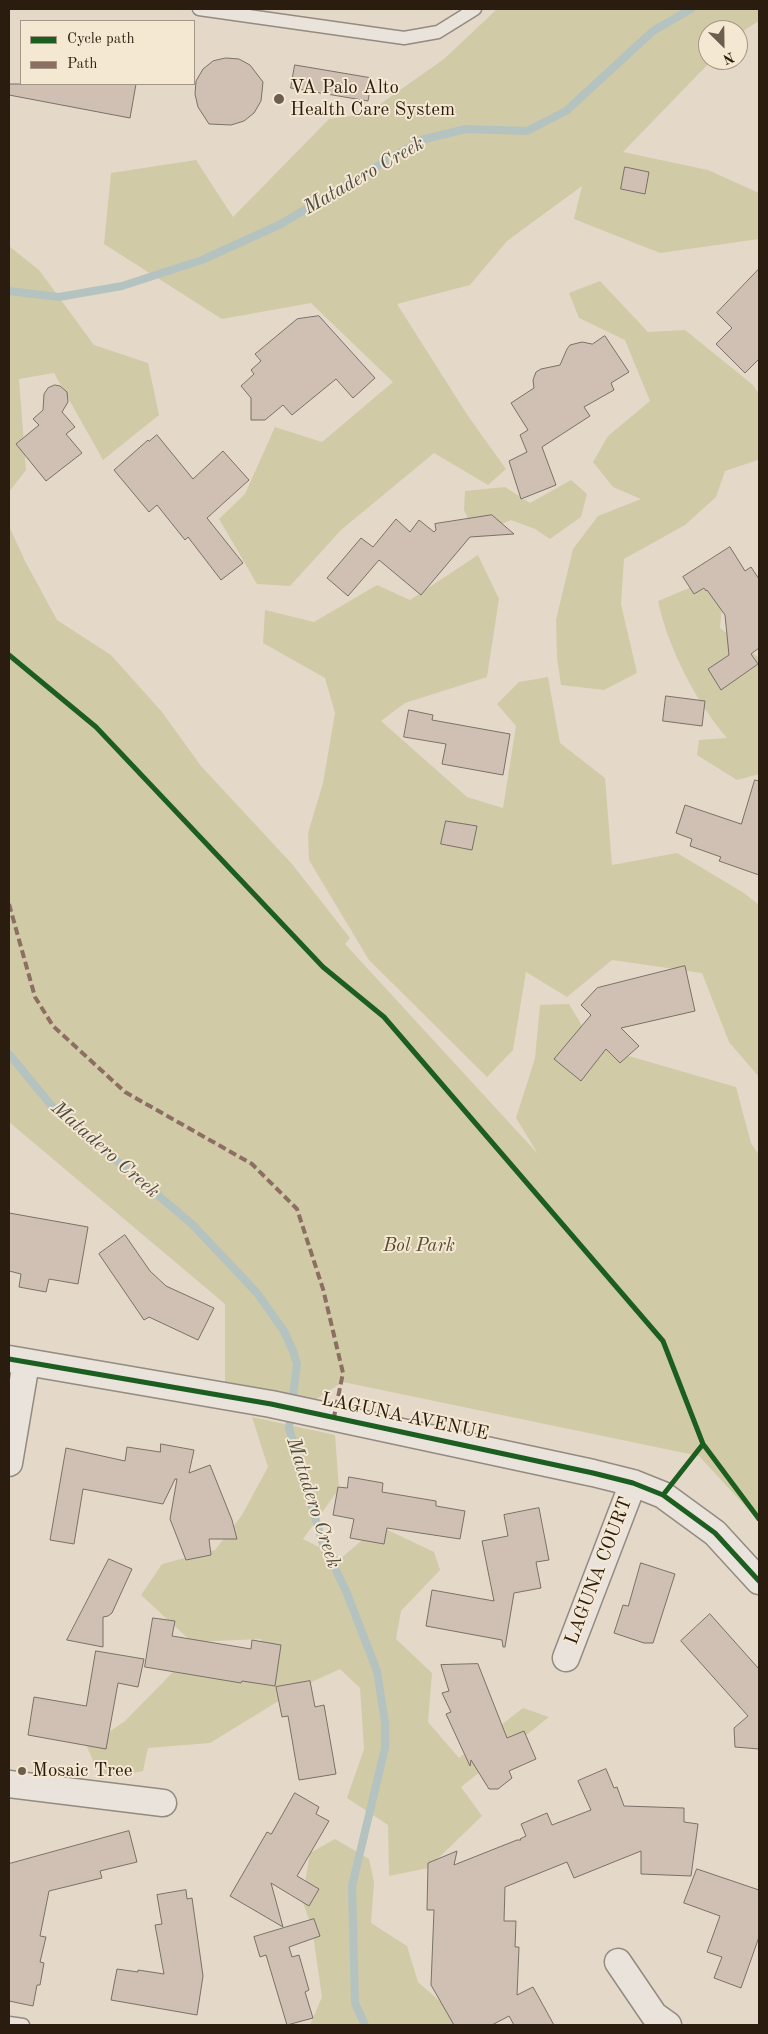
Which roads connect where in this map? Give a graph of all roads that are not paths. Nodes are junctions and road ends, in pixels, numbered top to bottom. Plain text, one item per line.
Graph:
1 (199, 9) edge
2 (475, 9) edge
3 (17, 1361) edge
4 (9, 1463) edge
5 (633, 1484) junction
6 (759, 1581) edge
7 (566, 1658) dead end
8 (9, 1784) edge
9 (164, 1803) dead end
10 (618, 1962) dead end
11 (9, 2023) edge
12 (24, 2025) edge
13 (668, 2025) edge

1 - 2 lane
3 - 4 street
3 - 5 street, LAGUNA AVENUE
5 - 6 street, LAGUNA AVENUE
5 - 7 street, LAGUNA COURT
8 - 9 street
10 - 13 street
11 - 12 lane

